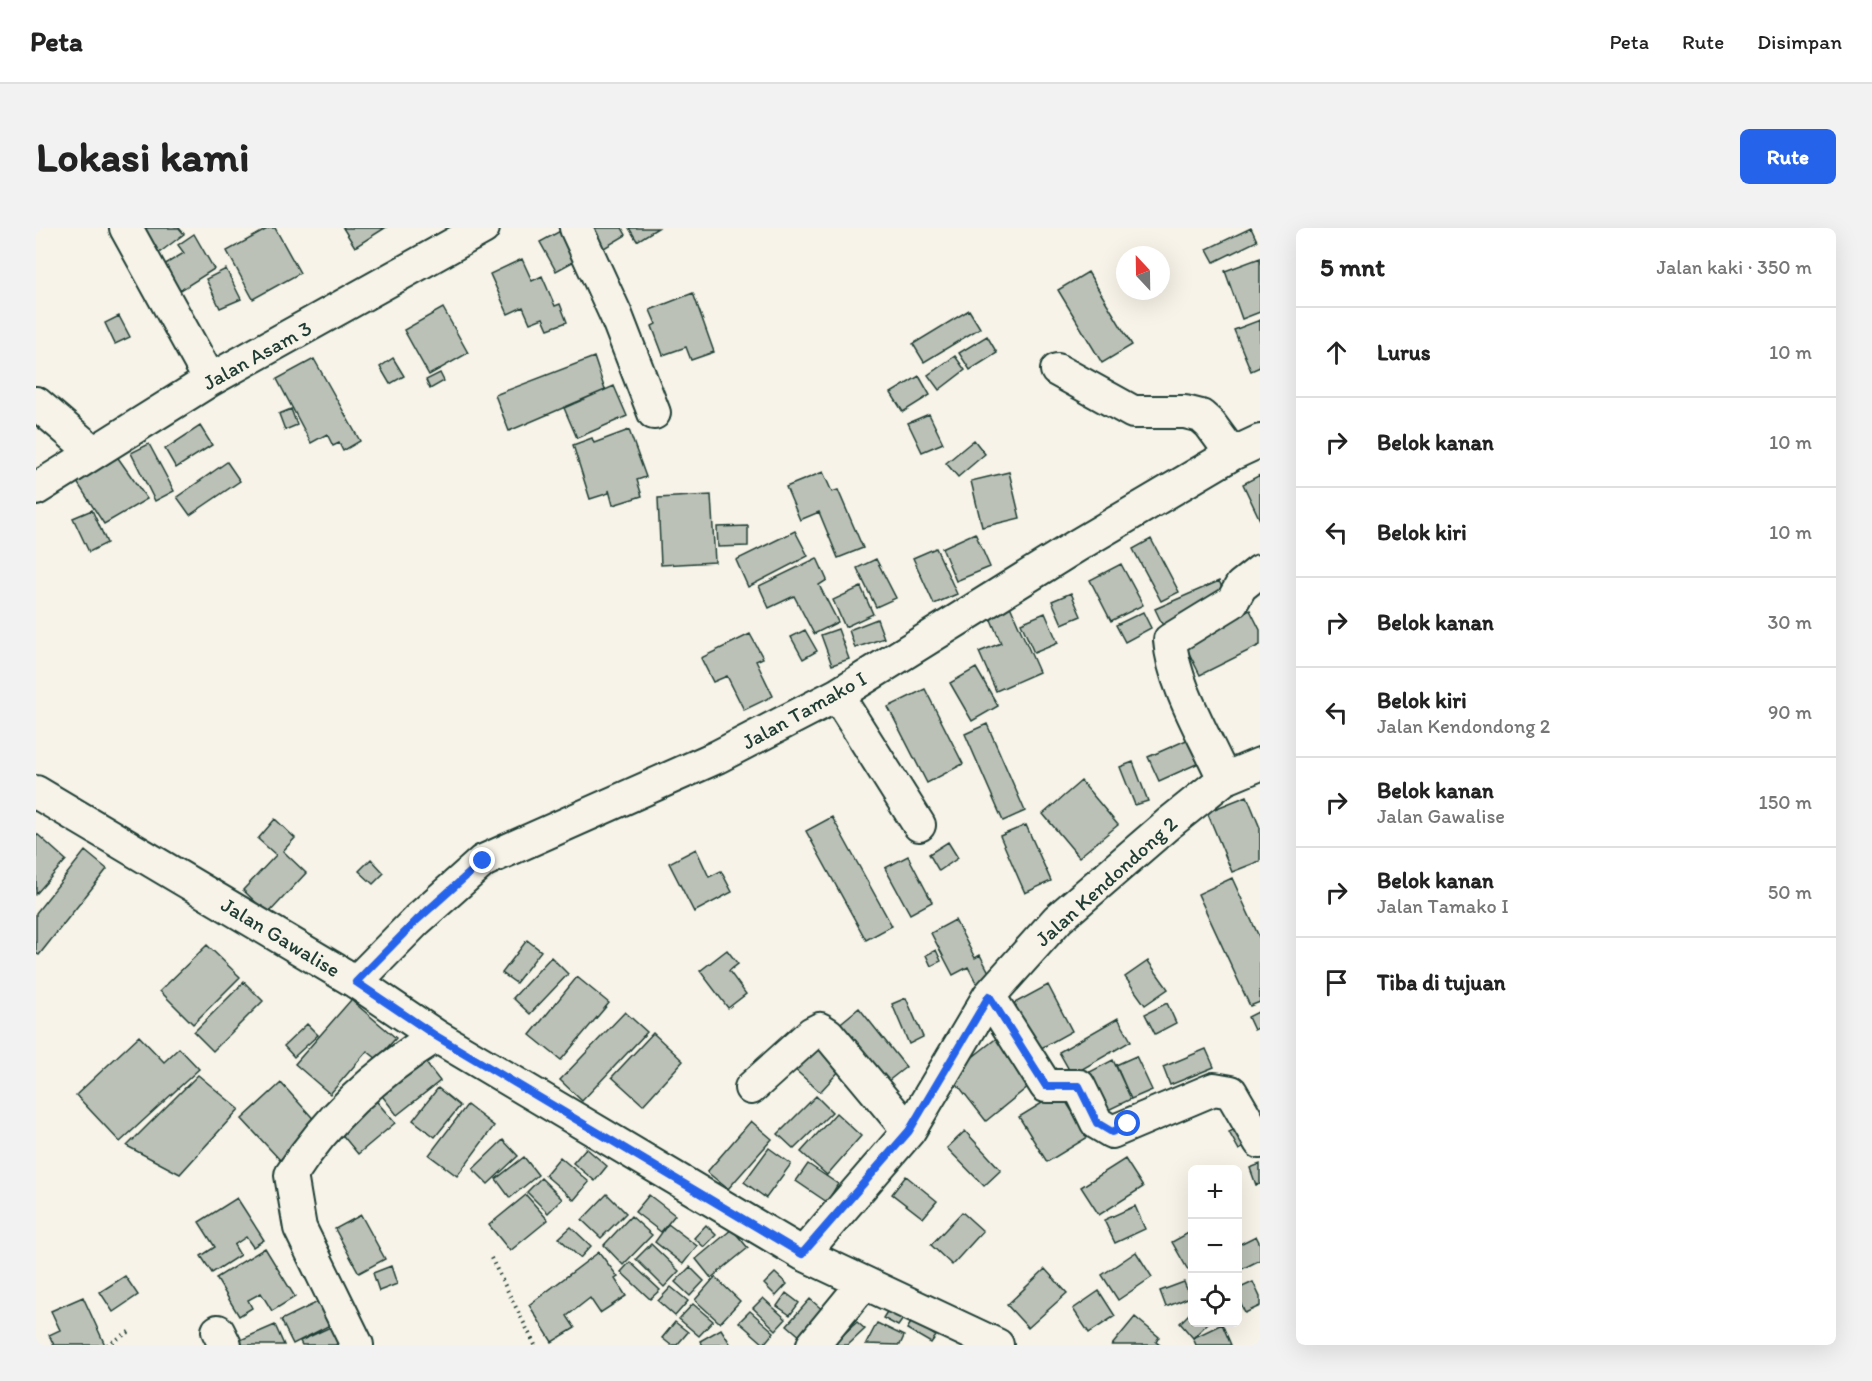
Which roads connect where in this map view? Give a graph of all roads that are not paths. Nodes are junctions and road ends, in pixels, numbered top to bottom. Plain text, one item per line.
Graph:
1 (126, 228) edge
2 (483, 228) edge
3 (576, 228) edge
4 (1057, 370) dead end
5 (210, 380) junction
6 (36, 404) edge
7 (654, 413) dead end
8 (1260, 441) edge
9 (93, 452) junction
10 (1232, 454) junction
11 (36, 489) edge
12 (1260, 570) edge
13 (837, 695) junction
14 (1260, 764) edge
15 (1224, 779) junction
16 (36, 792) edge
17 (919, 825) dead end
18 (356, 982) junction
19 (989, 996) junction
20 (436, 1036) junction
21 (751, 1088) dead end
22 (909, 1131) junction
23 (1260, 1142) edge
24 (802, 1254) junction
25 (863, 1284) junction
26 (357, 1345) edge
27 (813, 1345) edge
28 (997, 1345) edge

1 - 5 street
2 - 5 street, Jalan Asam 3
3 - 7 street
4 - 10 street
5 - 9 street, Jalan Asam 3
6 - 9 street
8 - 10 street, Jalan Tamako I
9 - 11 street, Jalan Asam 3
10 - 13 street, Jalan Tamako I
12 - 15 street
13 - 17 street
13 - 18 street, Jalan Tamako I
14 - 15 street, Jalan Kendondong 2
15 - 19 street, Jalan Kendondong 2
16 - 18 street, Jalan Gawalise
18 - 20 street, Jalan Gawalise
19 - 22 street, Jalan Kendondong 2
19 - 23 street
20 - 24 street, Jalan Gawalise
20 - 26 street
21 - 22 street
22 - 24 street, Jalan Kendondong 2
24 - 25 street, Jalan Gawalise
25 - 27 street
25 - 28 street, Jalan Gawalise

